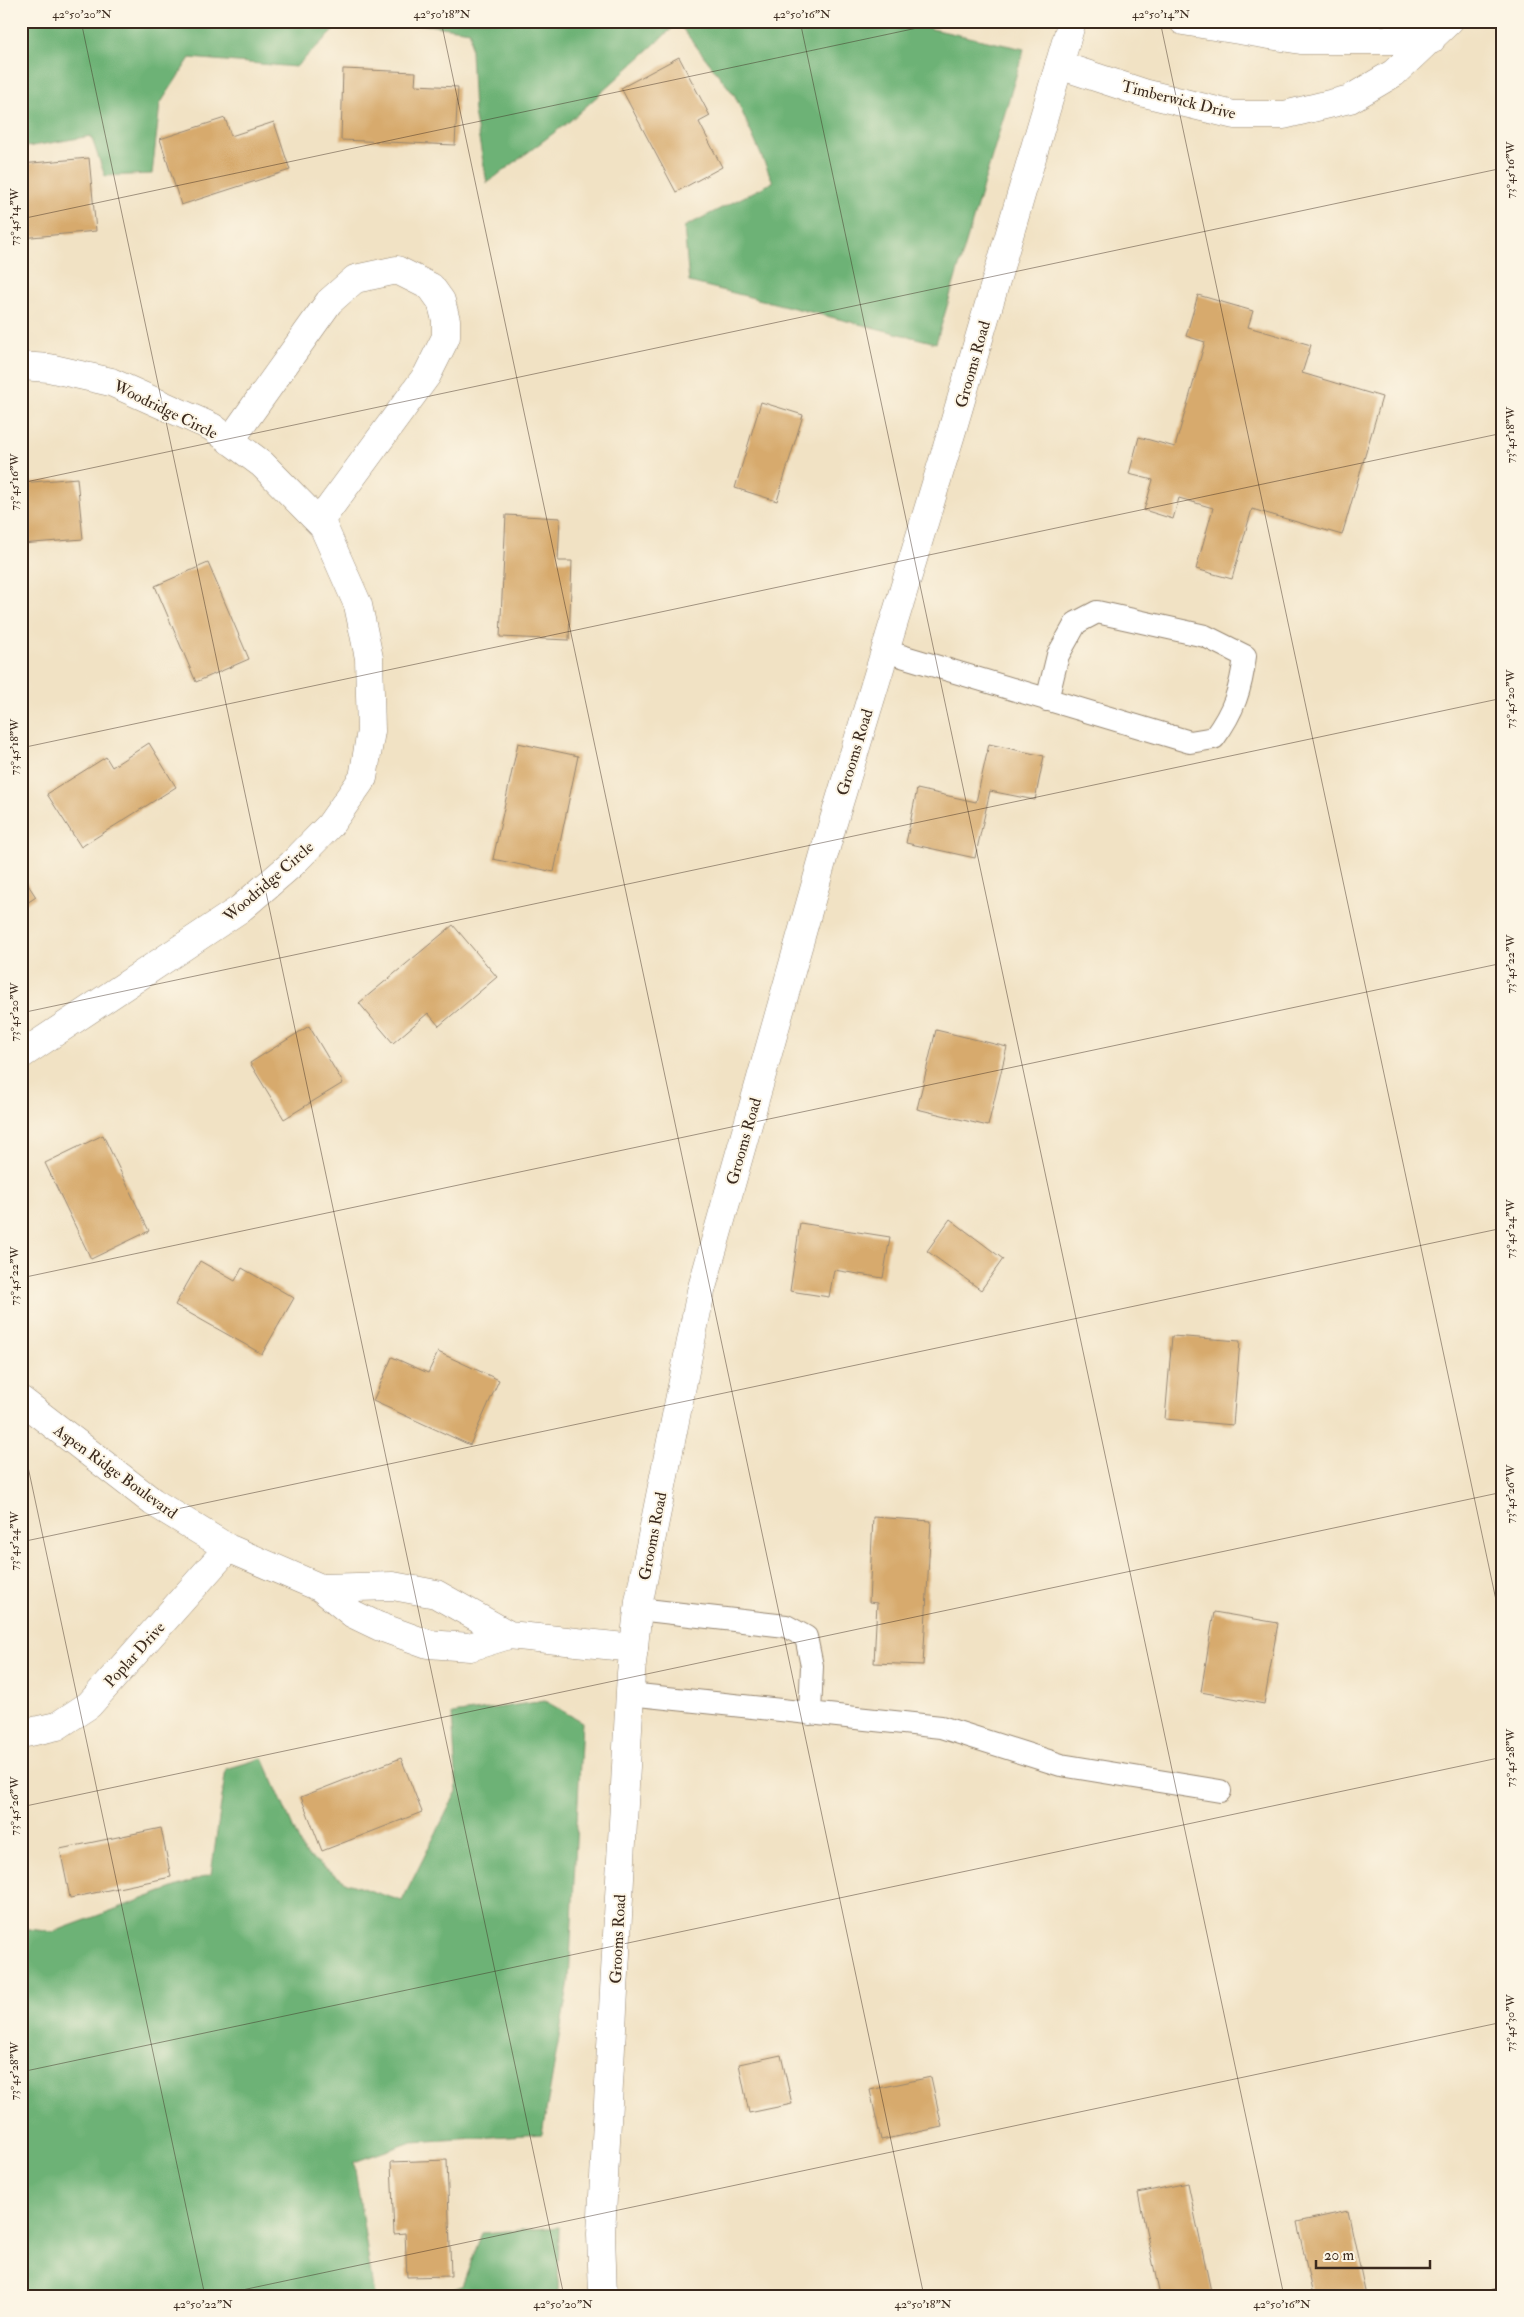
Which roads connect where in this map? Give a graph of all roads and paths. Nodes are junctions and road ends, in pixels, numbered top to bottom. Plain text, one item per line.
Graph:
1 (1072, 21) edge
2 (1183, 21) edge
3 (1440, 31) edge
4 (1059, 65) junction
5 (21, 366) edge
6 (230, 441) junction
7 (318, 522) junction
8 (885, 651) junction
9 (1048, 700) junction
10 (21, 1055) edge
11 (21, 1400) edge
12 (228, 1548) junction
13 (321, 1588) junction
14 (638, 1609) junction
15 (509, 1635) junction
16 (634, 1648) junction
17 (629, 1694) junction
18 (810, 1714) junction
19 (21, 1734) edge
20 (1220, 1791) dead end
21 (603, 2296) edge

1 - 4 street, Grooms Road
2 - 3 street, Timberwick Drive
3 - 4 street, Timberwick Drive
4 - 8 street, Grooms Road
5 - 6 street, Woodridge Circle
6 - 7 street, Woodridge Circle
6 - 7 street
7 - 10 street, Woodridge Circle
8 - 9 lane
8 - 14 street, Grooms Road
9 - 9 lane
11 - 12 street, Aspen Ridge Boulevard
12 - 13 street, Aspen Ridge Boulevard
12 - 19 street, Poplar Drive
13 - 15 street, Aspen Ridge Boulevard
13 - 15 street, Aspen Ridge Boulevard
14 - 16 street, Grooms Road
14 - 18 lane
15 - 16 street, Aspen Ridge Boulevard
16 - 17 street, Grooms Road
17 - 18 lane
17 - 21 street, Grooms Road
18 - 20 lane

